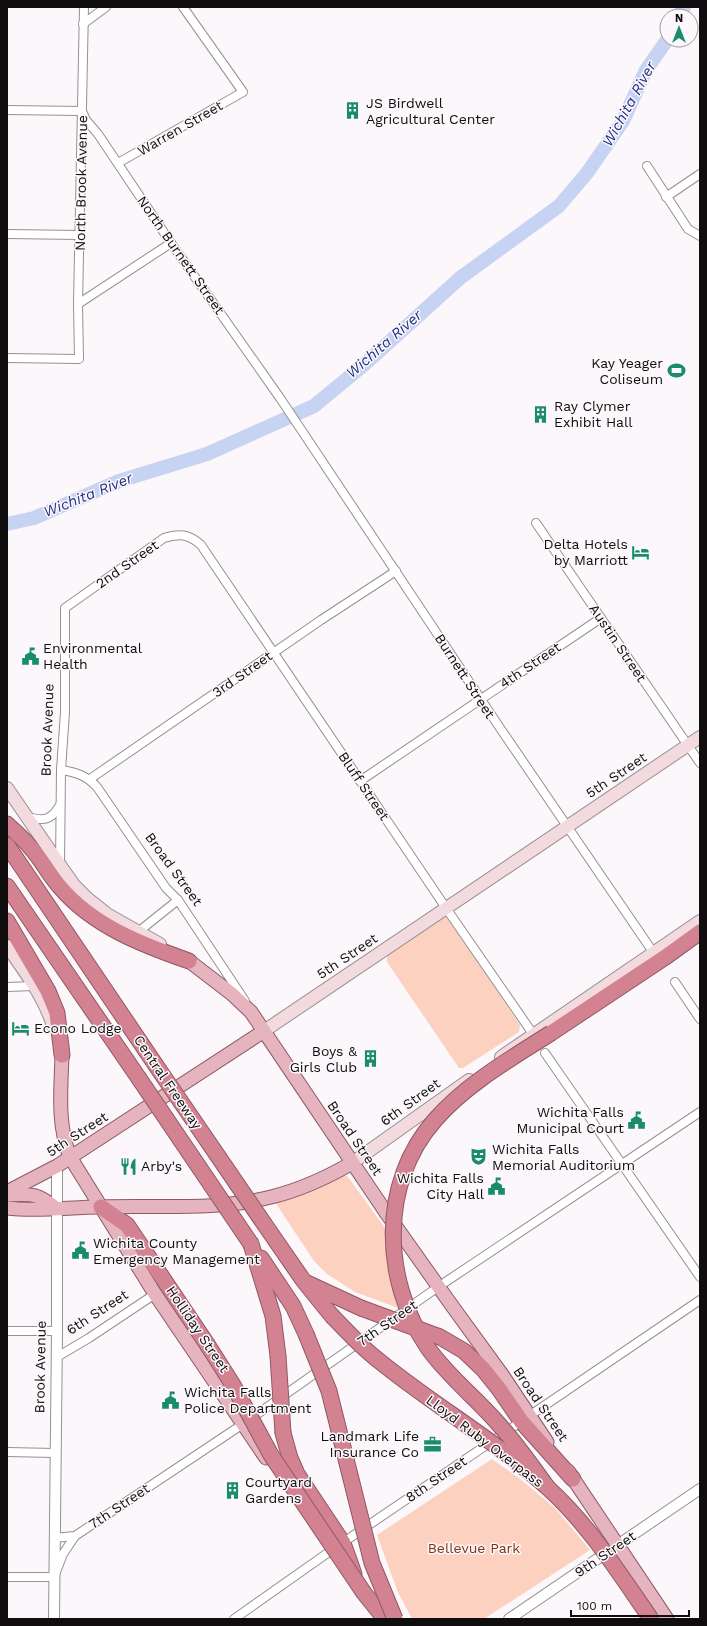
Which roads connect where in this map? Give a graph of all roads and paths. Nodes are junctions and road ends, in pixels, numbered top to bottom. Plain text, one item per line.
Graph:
1 (84, 7) edge
2 (106, 7) edge
3 (183, 7) edge
4 (83, 24) junction
5 (7, 110) edge
6 (82, 111) junction
7 (118, 164) junction
8 (647, 166) dead end
9 (700, 174) edge
10 (666, 197) junction
11 (7, 234) edge
12 (80, 235) junction
13 (700, 236) edge
14 (171, 243) junction
15 (78, 304) junction
16 (7, 358) edge
17 (280, 398) joint
18 (536, 523) dead end
19 (194, 539) joint
20 (396, 571) junction
21 (65, 608) joint
22 (601, 618) junction
23 (274, 652) junction
24 (480, 699) junction
25 (700, 737) edge
26 (688, 745) junction
27 (700, 763) edge
28 (61, 770) junction
29 (90, 779) junction
30 (360, 780) junction
31 (7, 788) edge
32 (61, 805) junction
33 (27, 817) junction
34 (7, 824) edge
35 (567, 827) junction
36 (7, 845) edge
37 (60, 866) junction
38 (7, 886) edge
39 (178, 900) junction
40 (446, 908) junction
41 (7, 921) edge
42 (700, 921) edge
43 (138, 932) junction
44 (700, 932) edge
45 (7, 946) edge
46 (653, 952) junction
47 (189, 961) junction
48 (675, 982) dead end
49 (34, 986) junction
50 (7, 987) edge
51 (251, 1012) junction
52 (700, 1019) edge
53 (264, 1032) junction
54 (533, 1034) junction
55 (545, 1053) dead end
56 (62, 1055) junction
57 (700, 1112) edge
58 (60, 1116) junction
59 (70, 1157) junction
60 (352, 1163) junction
61 (621, 1164) junction
62 (57, 1166) junction
63 (7, 1193) edge
64 (101, 1207) junction
65 (7, 1208) edge
66 (56, 1208) junction
67 (251, 1244) junction
68 (700, 1277) edge
69 (303, 1280) junction
70 (438, 1287) junction
71 (155, 1294) junction
72 (700, 1300) edge
73 (332, 1316) joint
74 (7, 1331) edge
75 (57, 1331) junction
76 (57, 1356) junction
77 (525, 1419) junction
78 (243, 1424) junction
79 (7, 1452) edge
80 (55, 1453) junction
81 (573, 1478) joint
82 (548, 1488) junction
83 (700, 1489) edge
84 (75, 1536) junction
85 (54, 1538) junction
86 (343, 1543) junction
87 (617, 1546) junction
88 (329, 1552) junction
89 (7, 1577) edge
90 (54, 1577) junction
91 (362, 1599) junction
92 (54, 1619) edge
93 (234, 1619) edge
94 (377, 1619) edge
95 (385, 1619) edge
96 (395, 1619) edge
97 (509, 1619) edge
98 (651, 1619) edge
99 (667, 1619) edge

1 - 4 street, North Brook Avenue
2 - 4 street
3 - 7 street, Warren Street
4 - 6 street, North Brook Avenue
5 - 6 street
6 - 7 street, North Burnett Street
6 - 12 street, North Brook Avenue
7 - 14 street, North Burnett Street
8 - 10 street
9 - 10 street
10 - 13 street
11 - 12 street
12 - 15 street, North Brook Avenue
14 - 15 street
14 - 17 street, North Burnett Street
15 - 16 street, North Brook Avenue
17 - 20 street, Burnett Street
18 - 22 street, Austin Street
19 - 21 street, 2nd Street
19 - 23 street, Bluff Street
20 - 23 street, 3rd Street
20 - 24 street, Burnett Street
21 - 28 street, Brook Avenue
22 - 24 street, 4th Street
22 - 26 street, Austin Street
23 - 29 street, 3rd Street
23 - 30 street, Bluff Street
24 - 30 street, 4th Street
24 - 35 street, Burnett Street
25 - 26 main road, 5th Street
26 - 27 street, Austin Street
26 - 35 main road, 5th Street
28 - 29 street
28 - 32 street, Brook Avenue
29 - 39 street, Broad Street
30 - 40 street, Bluff Street
31 - 33 main road
32 - 33 street
32 - 37 street, Brook Avenue
33 - 37 main road
34 - 47 highway
35 - 40 main road, 5th Street
35 - 46 street, Burnett Street
36 - 69 highway, Central Freeway, bridge
37 - 43 main road
38 - 67 highway, Central Freeway, bridge
39 - 43 street
39 - 51 street, Broad Street
40 - 53 main road, 5th Street
40 - 54 street, Bluff Street
41 - 56 highway
42 - 46 main road, 6th Street
43 - 47 main road
44 - 82 highway, bridge
45 - 49 main road
46 - 54 main road, 6th Street
47 - 51 main road
48 - 52 street
49 - 50 street
49 - 56 main road
51 - 53 main road, Broad Street
53 - 59 main road, 5th Street
53 - 60 main road, Broad Street
54 - 60 main road, 6th Street
55 - 61 street
56 - 58 main road, Holliday Street
57 - 61 street, 7th Street
58 - 59 main road, Holliday Street
58 - 62 main road, Brook Avenue
59 - 62 main road, 5th Street
59 - 64 main road, Holliday Street
60 - 64 main road, 6th Street
60 - 70 main road, Broad Street
61 - 68 street
61 - 70 street, 7th Street
62 - 63 main road, 5th Street
62 - 66 street, Brook Avenue
63 - 66 main road
64 - 66 main road, 6th Street
64 - 71 main road, Holliday Street
64 - 95 highway, bridge
65 - 66 main road, 6th Street
66 - 75 street, Brook Avenue
67 - 86 highway, bridge
67 - 96 highway, Central Freeway, bridge
69 - 73 highway, Central Freeway
69 - 77 highway, bridge
70 - 77 main road, Broad Street
70 - 78 street, 7th Street
71 - 76 street, 6th Street
71 - 78 main road, Holliday Street
72 - 77 street, 8th Street
73 - 82 highway, Lloyd Ruby Overpass, bridge
74 - 75 street, 6th Street
75 - 76 street, Brook Avenue
76 - 80 street, Brook Avenue
77 - 81 highway
77 - 86 street, 8th Street
78 - 84 street, 7th Street
78 - 88 main road, Holliday Street
79 - 80 street
80 - 85 street, Brook Avenue
81 - 87 main road
82 - 98 highway, Lloyd Ruby Overpass, bridge
83 - 87 street, 9th Street
84 - 85 street, 7th Street
84 - 90 street, 7th Street
85 - 90 street, Brook Avenue
86 - 88 street, 8th Street
86 - 91 highway
87 - 97 street, 9th Street
87 - 99 main road
88 - 91 main road, Holliday Street
88 - 93 street, 8th Street
89 - 90 street
90 - 92 street, Brook Avenue
91 - 94 main road, Holliday Street

